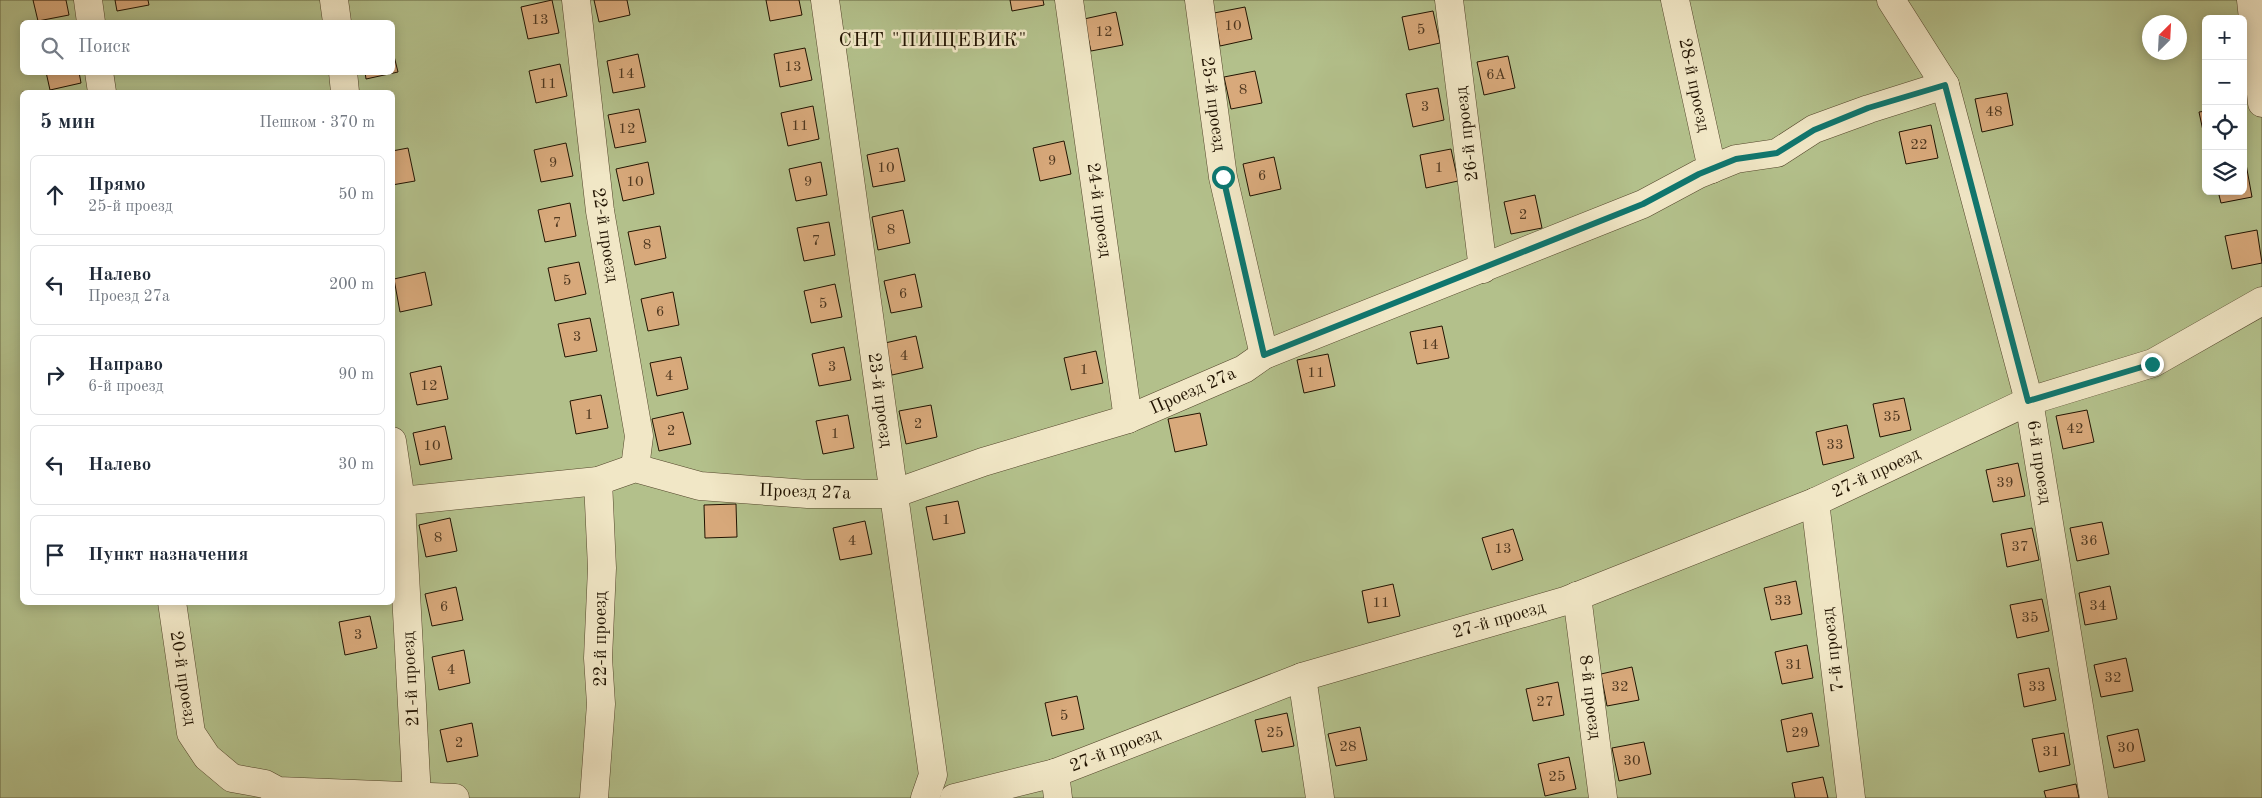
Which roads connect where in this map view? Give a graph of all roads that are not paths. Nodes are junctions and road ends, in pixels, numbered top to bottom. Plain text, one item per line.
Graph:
1 (88, 0) edge
2 (334, 0) edge
3 (576, 0) edge
4 (825, 0) edge
5 (1069, 0) edge
6 (1199, 0) edge
7 (1449, 0) edge
8 (1675, 0) edge
9 (1890, 0) edge
10 (2250, 0) edge
11 (92, 20) edge
12 (336, 20) edge
13 (99, 75) edge
14 (343, 75) edge
15 (1945, 85) junction
16 (102, 90) edge
17 (346, 90) edge
18 (2262, 103) edge
19 (1712, 169) junction
20 (1483, 269) junction
21 (2262, 301) edge
22 (1264, 355) junction
23 (2028, 401) junction
24 (1128, 420) junction
25 (395, 461) edge
26 (634, 468) junction
27 (598, 481) junction
28 (893, 494) junction
29 (401, 501) junction
30 (1815, 502) junction
31 (1577, 596) junction
32 (172, 605) edge
33 (1302, 676) junction
34 (1056, 786) edge
35 (279, 795) edge
36 (417, 796) junction
37 (455, 798) edge
38 (594, 798) edge
39 (925, 798) edge
40 (954, 798) edge
41 (1320, 798) edge
42 (1603, 798) edge
43 (1851, 798) edge
44 (2094, 798) edge

1 - 11 street
2 - 12 street
3 - 26 street, 22-й проезд
4 - 28 street, 23-й проезд
5 - 24 street, 24-й проезд
6 - 22 street, 25-й проезд
7 - 20 street, 26-й проезд
8 - 19 street, 28-й проезд
9 - 15 street, 6-й проезд
10 - 18 street
13 - 16 street
14 - 17 street
15 - 19 street, Проезд 27а
15 - 23 street, 6-й проезд
19 - 20 street, Проезд 27а
20 - 22 street, Проезд 27а
21 - 23 street, 27-й проезд
22 - 24 street, Проезд 27а
23 - 30 street, 27-й проезд
23 - 44 street, 6-й проезд
24 - 28 street, Проезд 27а
25 - 29 street, 21-й проезд
26 - 27 street
26 - 28 street, Проезд 27а
27 - 29 street
27 - 38 street, 22-й проезд
28 - 39 street, 23-й проезд
29 - 36 street, 21-й проезд
30 - 31 street, 27-й проезд
30 - 43 street, 7-й проезд
31 - 33 street, 27-й проезд
31 - 42 street, 8-й проезд
32 - 35 street, 20-й проезд
33 - 34 street, 27-й проезд
33 - 41 street
34 - 40 street, 27-й проезд
35 - 36 street
36 - 37 street

